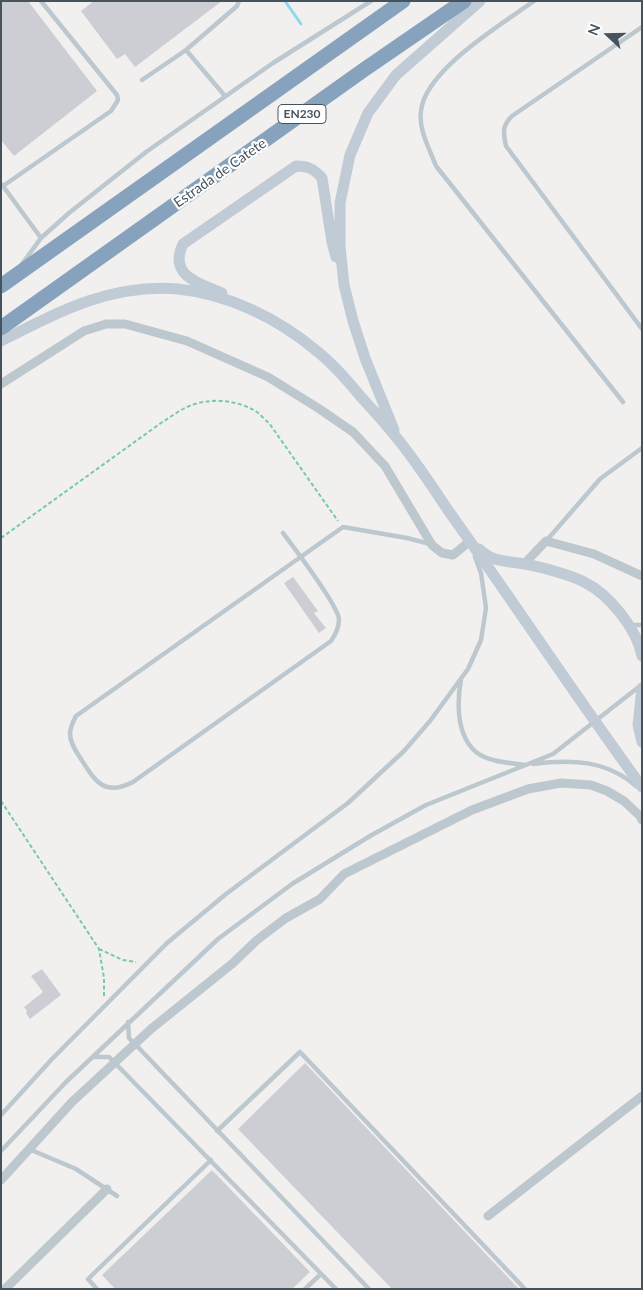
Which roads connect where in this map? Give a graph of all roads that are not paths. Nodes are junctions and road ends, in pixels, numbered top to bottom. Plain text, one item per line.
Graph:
1 (41, 1) edge
2 (239, 1) edge
3 (371, 1) edge
4 (403, 1) edge
5 (464, 1) edge
6 (480, 1) edge
7 (534, 1) edge
8 (642, 27) edge
9 (186, 50) junction
10 (142, 80) dead end
11 (225, 96) junction
12 (2, 185) edge
13 (41, 238) junction
14 (5, 284) edge
15 (344, 285) junction
16 (1, 328) edge
17 (286, 328) junction
18 (642, 329) edge
19 (1, 341) edge
20 (1, 384) edge
21 (622, 402) dead end
22 (398, 438) junction
23 (642, 448) edge
24 (283, 533) dead end
25 (470, 541) junction
26 (546, 542) junction
27 (432, 545) junction
28 (300, 556) junction
29 (524, 564) junction
30 (642, 576) edge
31 (628, 625) junction
32 (642, 625) edge
33 (642, 656) edge
34 (462, 677) junction
35 (642, 686) edge
36 (595, 723) junction
37 (642, 742) edge
38 (525, 765) junction
39 (642, 787) edge
40 (642, 791) edge
41 (642, 820) edge
42 (128, 1022) junction
43 (135, 1044) junction
44 (93, 1057) junction
45 (115, 1063) junction
46 (642, 1096) edge
47 (1, 1115) edge
48 (216, 1131) junction
49 (29, 1149) junction
50 (1, 1151) edge
51 (211, 1160) junction
52 (1, 1180) edge
53 (106, 1189) junction
54 (117, 1196) dead end
55 (488, 1216) dead end
56 (321, 1274) junction
57 (5, 1289) edge
58 (97, 1289) edge
59 (305, 1289) edge
60 (336, 1289) edge
61 (369, 1289) edge
62 (526, 1289) edge

1 - 12 lane
2 - 9 lane
3 - 11 lane
4 - 14 highway, EN230
5 - 16 highway, Estrada de Catete / EN230
6 - 15 street
7 - 21 lane
8 - 18 lane
9 - 10 lane
9 - 11 lane
11 - 13 lane
12 - 13 lane
13 - 14 lane
15 - 17 street
15 - 22 street
17 - 19 street
17 - 22 street
20 - 27 street
22 - 25 street
23 - 26 lane
24 - 28 lane
25 - 27 street
25 - 29 street
25 - 34 lane
25 - 36 street
26 - 29 street
26 - 30 street
27 - 28 lane
28 - 28 lane
29 - 31 street
31 - 32 lane
31 - 33 street
34 - 38 lane
34 - 47 lane
35 - 36 lane
35 - 37 street
36 - 38 lane
36 - 39 street
38 - 40 lane
38 - 42 lane
41 - 43 street
42 - 43 lane
42 - 44 lane
43 - 45 street
43 - 48 lane
44 - 45 lane
44 - 50 lane
45 - 49 street
45 - 51 lane
46 - 55 street
48 - 61 lane
48 - 62 lane
49 - 52 street
49 - 53 lane
51 - 56 lane
51 - 58 lane
53 - 54 lane
53 - 57 street
56 - 59 lane
56 - 60 lane

